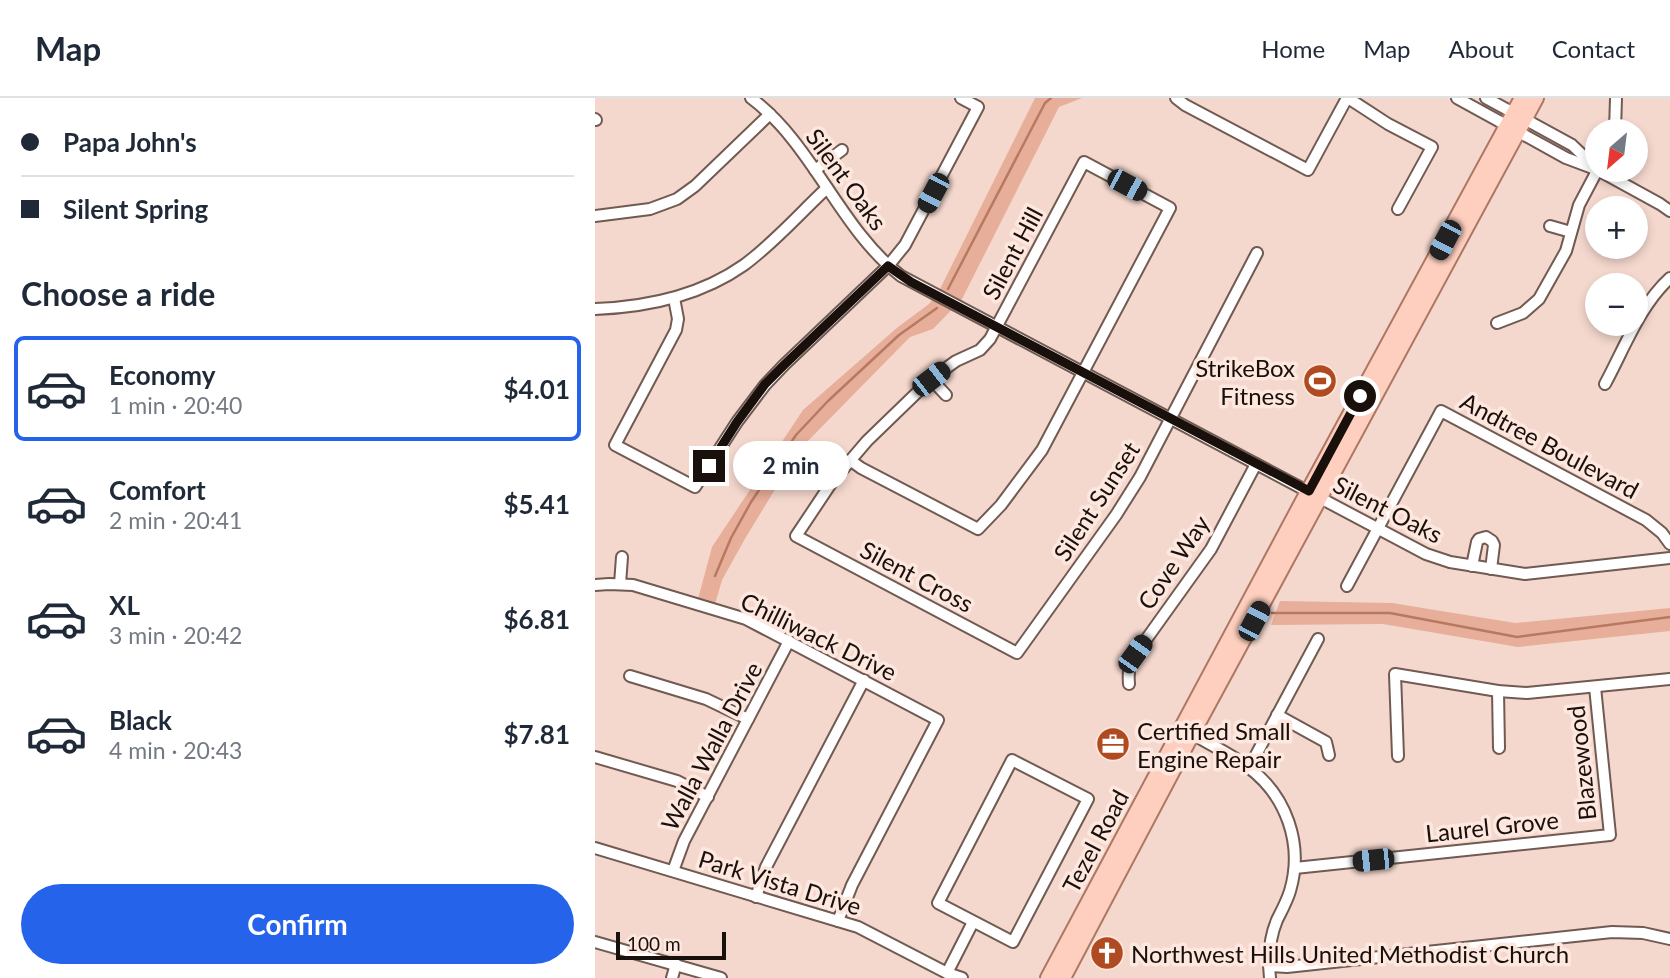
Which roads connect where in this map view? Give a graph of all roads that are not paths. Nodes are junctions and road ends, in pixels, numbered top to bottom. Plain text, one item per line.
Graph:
1 (751, 98) edge
2 (961, 98) edge
3 (1176, 98) edge
4 (1347, 98) edge
5 (1457, 98) edge
6 (1486, 98) edge
7 (1522, 98) edge
8 (1536, 98) edge
9 (1616, 98) edge
10 (770, 114) junction
11 (1615, 119) edge
12 (1516, 122) junction
13 (842, 149) dead end
14 (1585, 165) edge
15 (815, 170) junction
16 (1591, 182) edge
17 (1620, 182) edge
18 (827, 188) junction
19 (1398, 209) dead end
20 (1670, 211) edge
21 (595, 216) edge
22 (1550, 226) dead end
23 (1571, 232) junction
24 (1257, 253) dead end
25 (888, 266) junction
26 (1670, 278) edge
27 (674, 298) junction
28 (595, 309) edge
29 (1497, 323) dead end
30 (996, 327) junction
31 (1084, 373) junction
32 (931, 379) junction
33 (1605, 384) dead end
34 (946, 395) dead end
35 (1171, 419) junction
36 (850, 460) junction
37 (1256, 464) junction
38 (1314, 494) junction
39 (1379, 529) junction
40 (796, 536) joint
41 (1670, 544) edge
42 (622, 557) dead end
43 (1670, 558) edge
44 (1472, 566) junction
45 (1491, 569) junction
46 (620, 584) junction
47 (595, 585) edge
48 (1347, 586) dead end
49 (1318, 639) dead end
50 (789, 641) junction
51 (1017, 653) joint
52 (630, 676) dead end
53 (1670, 679) edge
54 (864, 680) junction
55 (1129, 684) dead end
56 (1595, 687) junction
57 (1498, 691) junction
58 (1277, 716) junction
59 (748, 719) junction
60 (1187, 731) junction
61 (1500, 748) dead end
62 (1329, 755) dead end
63 (1398, 756) dead end
64 (595, 758) edge
65 (1249, 768) junction
66 (708, 797) junction
67 (1610, 835) joint
68 (595, 848) edge
69 (1295, 868) junction
70 (673, 872) junction
71 (756, 897) junction
72 (838, 921) junction
73 (974, 922) junction
74 (1670, 939) edge
75 (595, 942) edge
76 (676, 964) junction
77 (1270, 972) edge
78 (951, 975) edge
79 (672, 978) edge
80 (721, 978) edge
81 (962, 978) edge
82 (1048, 978) edge
83 (1063, 978) edge

1 - 10 street, Silent Oaks
2 - 25 street
3 - 4 street
4 - 19 street
5 - 12 street
6 - 12 street
7 - 12 main road, Tezel Road
8 - 12 main road, Tezel Road
9 - 11 street
10 - 15 street, Silent Oaks
10 - 21 street
12 - 14 street
12 - 38 main road, Tezel Road
13 - 15 street
15 - 18 street, Silent Oaks
16 - 23 street
17 - 20 street
18 - 25 street, Silent Oaks
18 - 27 street
22 - 23 street
23 - 29 street
24 - 35 street, Silent Sunset
25 - 27 street
25 - 30 street, Silent Oaks
26 - 33 street
27 - 28 street
30 - 31 street, Silent Oaks
30 - 31 street, Silent Hill
30 - 32 street, Silent Hill
31 - 35 street, Silent Oaks
31 - 36 street
32 - 34 street
32 - 36 street, Silent Hill
35 - 37 street, Silent Oaks
35 - 51 street, Silent Sunset
36 - 40 street, Silent Hill
37 - 38 street, Silent Oaks
37 - 55 street, Cove Way
38 - 39 street, Silent Oaks
38 - 60 main road, Tezel Road
39 - 41 street, Andtree Boulevard
39 - 44 street, Silent Oaks
39 - 48 street
40 - 51 street, Silent Cross
42 - 46 street
43 - 45 street, Silent Oaks
44 - 45 street, Silent Oaks
44 - 45 street, Silent Oaks
46 - 47 street, Chilliwack Drive
46 - 50 street, Chilliwack Drive
49 - 58 street
50 - 54 street, Chilliwack Drive
50 - 59 street, Walla Walla Drive
52 - 59 street
53 - 56 street
54 - 71 street
54 - 72 street, Chilliwack Drive
56 - 57 street
56 - 67 street, Blazewood
57 - 61 street
57 - 63 street
58 - 62 street
58 - 65 street
59 - 66 street, Walla Walla Drive
60 - 65 street
60 - 82 main road, Tezel Road
60 - 83 main road, Tezel Road
64 - 66 street
65 - 69 street
66 - 70 street, Walla Walla Drive
67 - 69 street, Laurel Grove
68 - 70 street, Park Vista Drive
69 - 77 street
70 - 71 street, Park Vista Drive
71 - 72 street, Park Vista Drive
72 - 78 street, Park Vista Drive
73 - 73 street
73 - 78 street
74 - 77 street
75 - 76 street
76 - 79 street
76 - 80 street
78 - 81 street, Park Vista Drive

